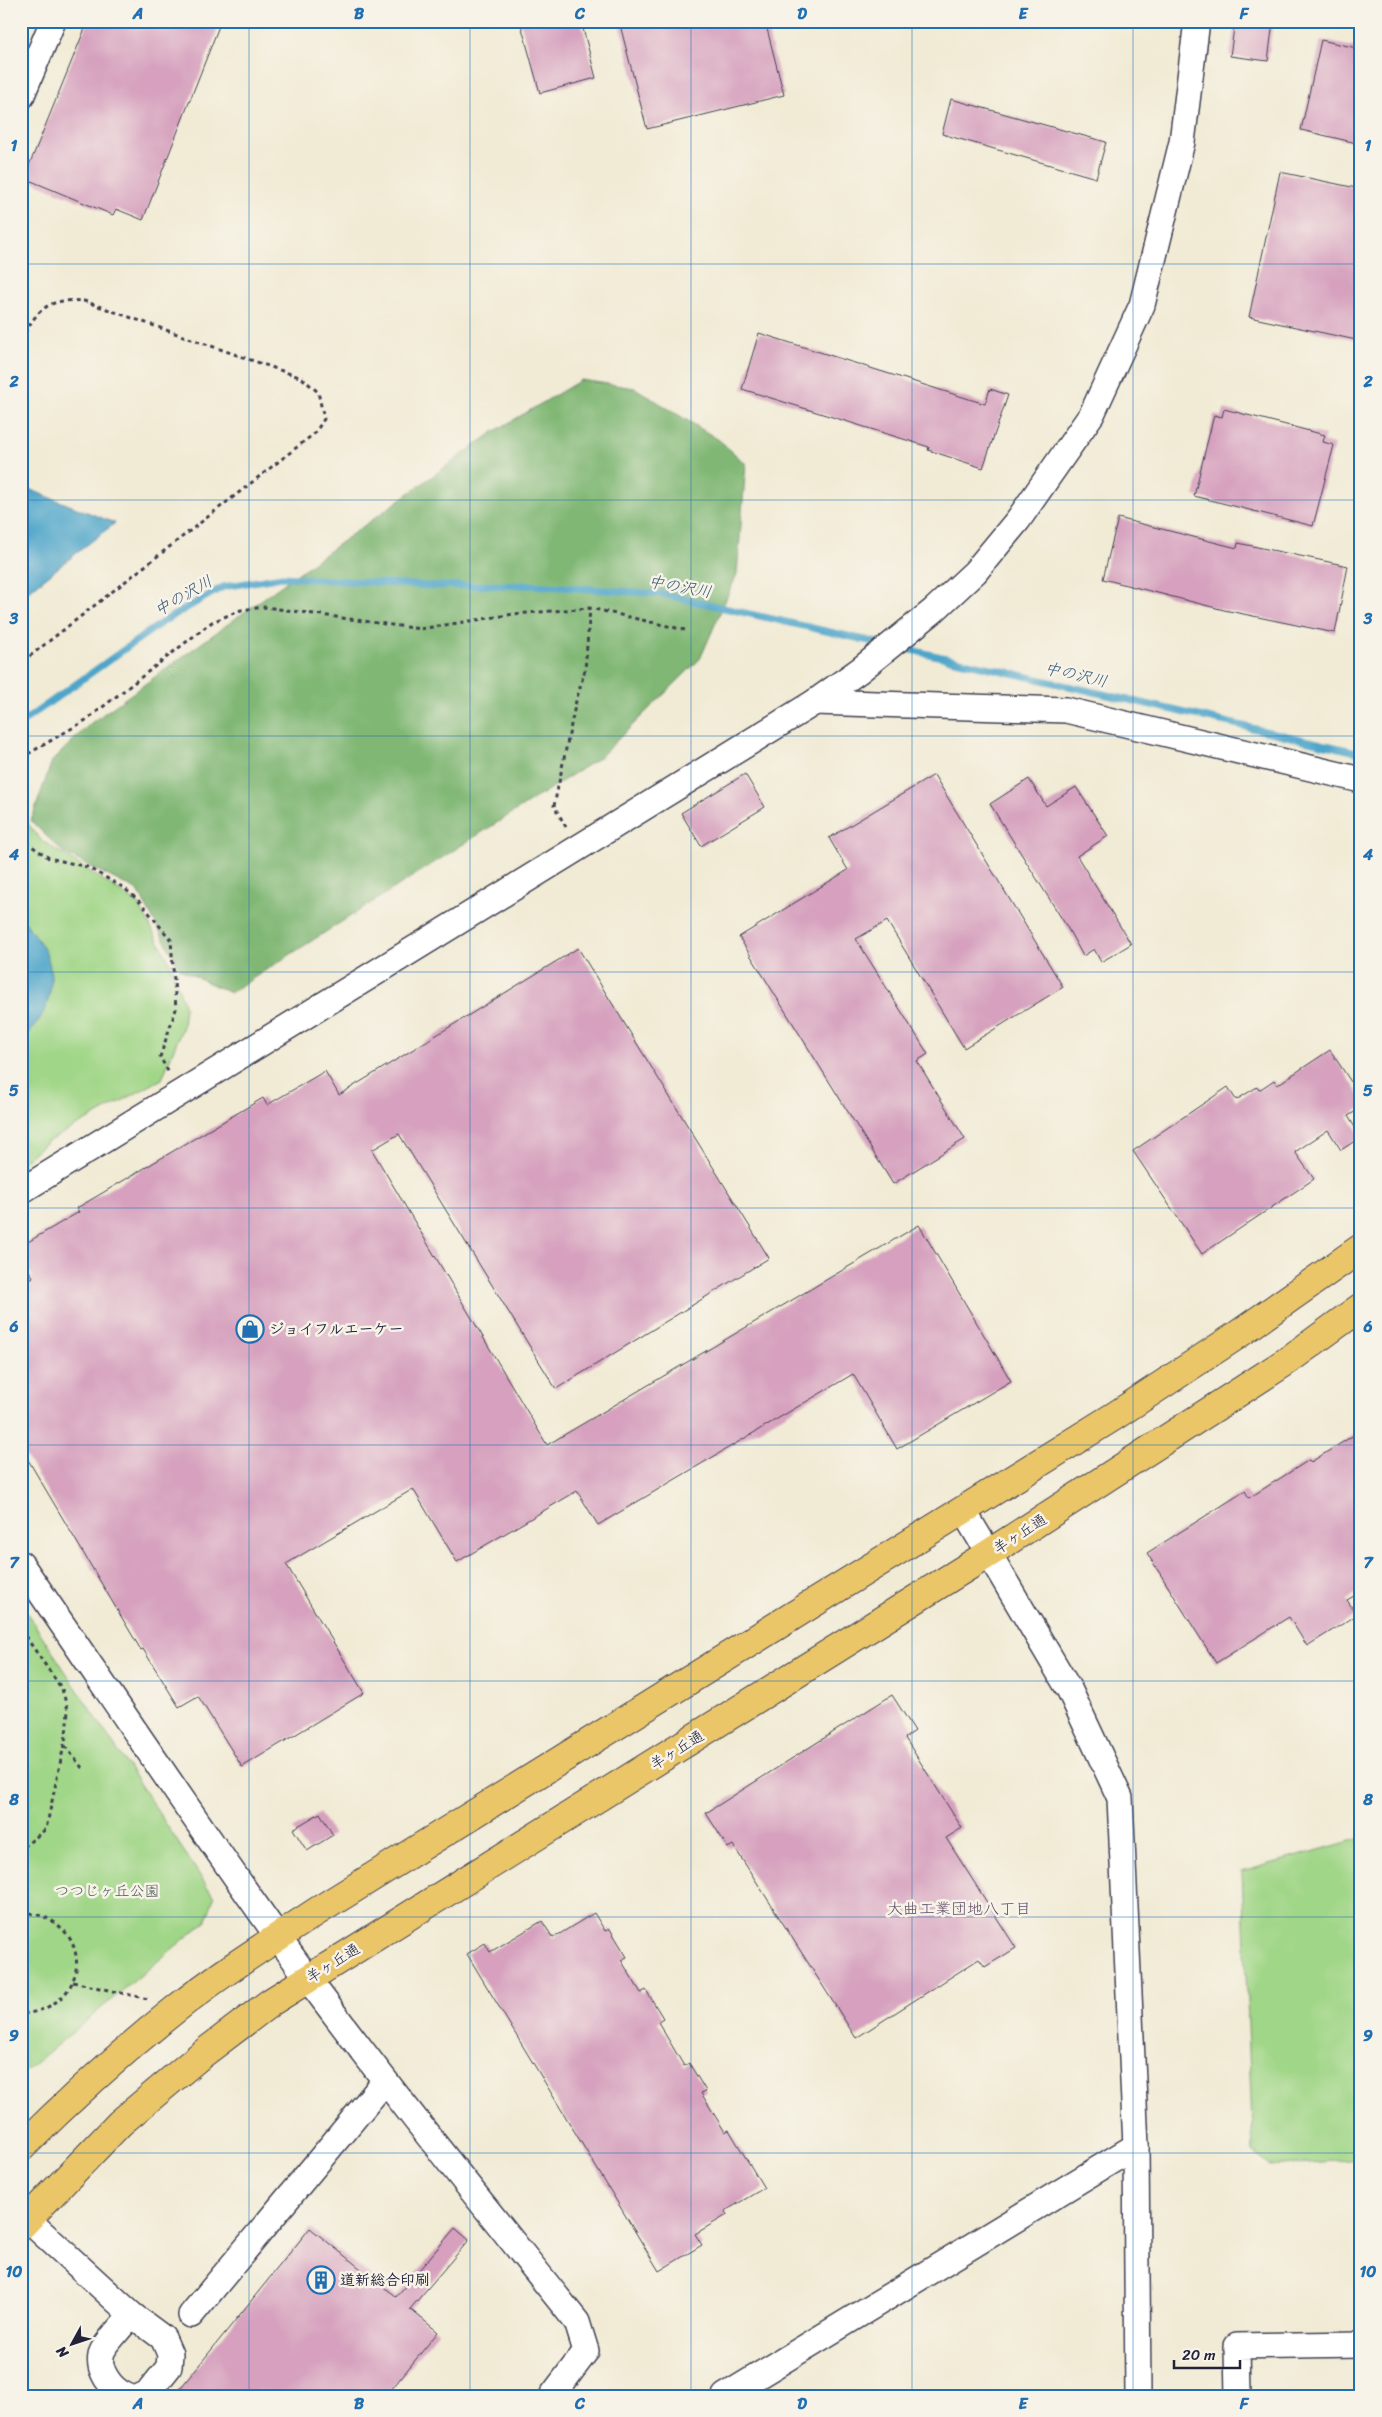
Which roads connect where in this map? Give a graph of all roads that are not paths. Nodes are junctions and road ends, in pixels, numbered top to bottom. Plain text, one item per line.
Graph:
1 (53, 21) edge
2 (1197, 21) edge
3 (21, 97) edge
4 (815, 702) junction
5 (1361, 780) edge
6 (21, 1191) edge
7 (1361, 1248) edge
8 (1361, 1307) edge
9 (963, 1510) junction
10 (988, 1554) junction
11 (21, 1564) edge
12 (278, 1937) junction
13 (308, 1978) junction
14 (385, 2081) junction
15 (1136, 2146) junction
16 (21, 2148) edge
17 (24, 2223) edge
18 (132, 2315) junction
19 (190, 2315) dead end
20 (1361, 2344) edge
21 (117, 2393) edge
22 (141, 2396) edge
23 (552, 2396) edge
24 (725, 2396) edge
25 (1138, 2396) edge
26 (1238, 2396) edge

1 - 3 street
2 - 4 street
4 - 5 street
4 - 6 street
7 - 9 main road
8 - 10 main road, 羊ヶ丘通
9 - 10 street
9 - 12 main road
10 - 13 main road, 羊ヶ丘通
10 - 15 street
11 - 12 street
12 - 13 street
12 - 16 main road
13 - 14 street
13 - 17 main road, 羊ヶ丘通
14 - 19 street
14 - 23 street
15 - 24 street
15 - 25 street
17 - 18 street
18 - 21 street
18 - 22 street
20 - 26 street

